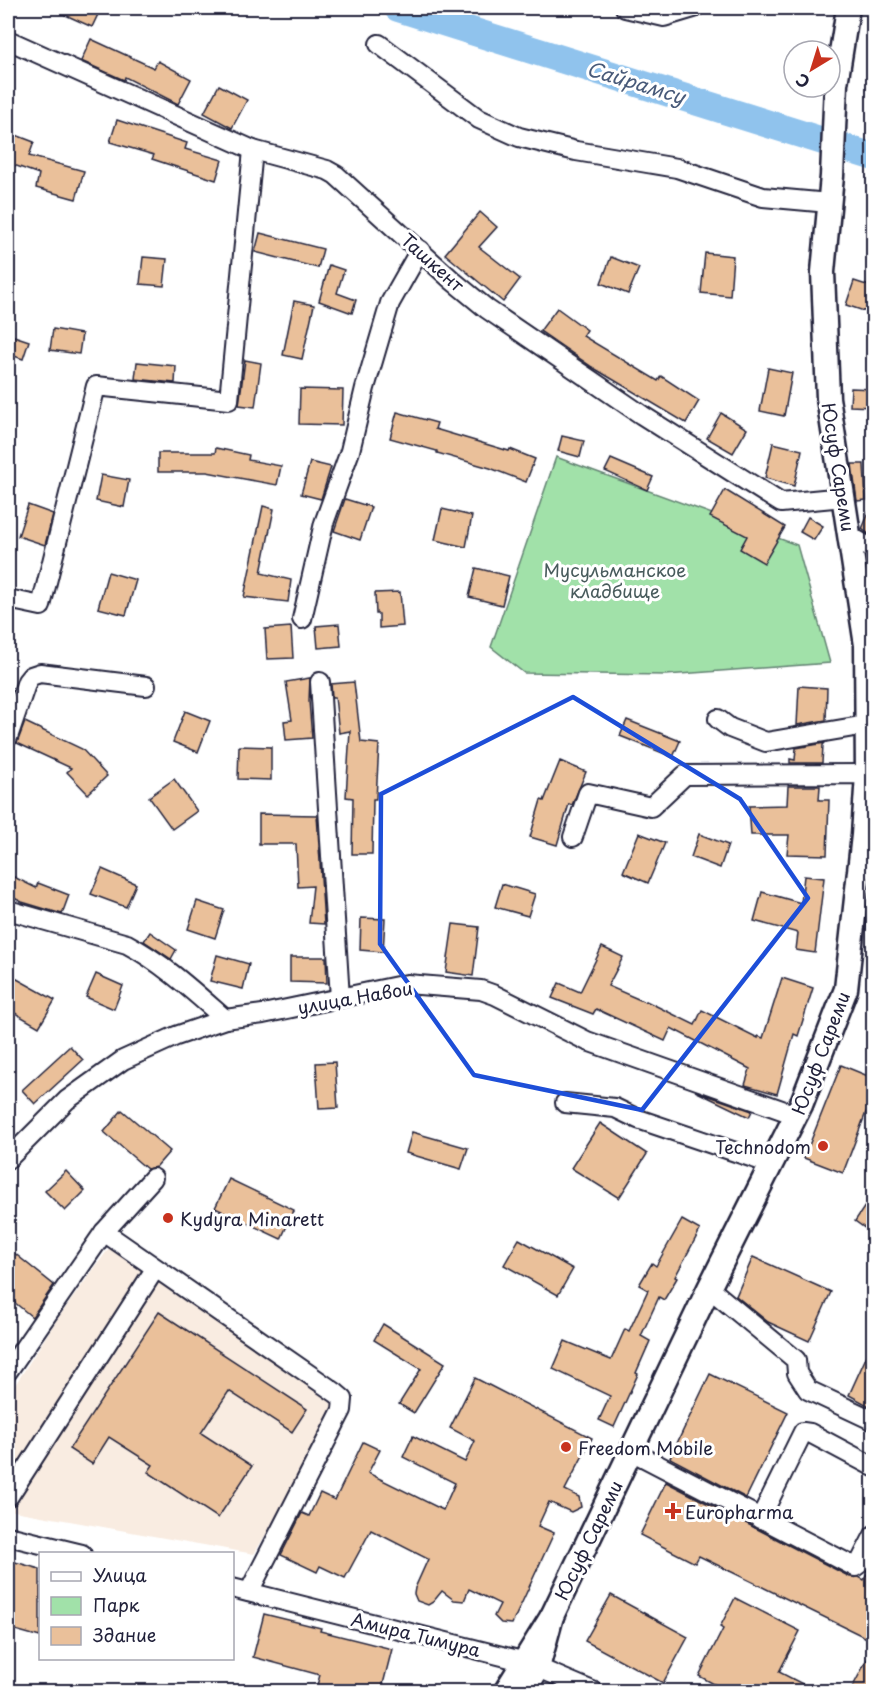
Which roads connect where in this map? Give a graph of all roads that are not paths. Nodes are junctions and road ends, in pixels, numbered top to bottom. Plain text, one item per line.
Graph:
1 (625, 8) edge
2 (693, 8) edge
3 (848, 8) edge
4 (8, 40) edge
5 (379, 44) dead end
6 (253, 150) junction
7 (829, 203) junction
8 (420, 250) junction
9 (844, 497) junction
10 (850, 536) junction
11 (873, 550) edge
12 (8, 599) edge
13 (302, 619) dead end
14 (320, 682) dead end
15 (147, 686) dead end
16 (718, 719) dead end
17 (866, 725) junction
18 (8, 737) edge
19 (870, 776) edge
20 (573, 837) dead end
21 (8, 910) edge
22 (340, 998) junction
23 (225, 1019) junction
24 (565, 1103) dead end
25 (796, 1115) junction
26 (8, 1159) edge
27 (771, 1164) junction
28 (153, 1178) dead end
29 (104, 1232) junction
30 (155, 1269) junction
31 (709, 1288) junction
32 (8, 1371) edge
33 (873, 1421) edge
34 (631, 1451) junction
35 (873, 1467) edge
36 (9, 1496) edge
37 (760, 1519) junction
38 (873, 1535) edge
39 (8, 1536) edge
40 (74, 1552) edge
41 (241, 1590) edge
42 (530, 1665) junction
43 (505, 1692) edge
44 (524, 1692) edge
45 (595, 1692) edge

1 - 2 street
3 - 7 main road, Юсуф Сареми
4 - 6 street, Ташкент
5 - 7 street
6 - 8 street, Ташкент
6 - 12 street
7 - 9 main road, Юсуф Сареми
8 - 9 street, Ташкент
8 - 13 street
9 - 10 main road, Юсуф Сареми
10 - 11 street
10 - 17 main road, Юсуф Сареми
14 - 22 street
15 - 18 street
16 - 17 street
17 - 19 main road, Юсуф Сареми
19 - 20 street
19 - 25 main road, Юсуф Сареми
21 - 23 street
22 - 23 street, улица Навои
22 - 25 street, улица Навои
23 - 26 street, улица Навои
24 - 27 street
25 - 27 main road, Юсуф Сареми
27 - 31 main road, Юсуф Сареми
28 - 29 street
29 - 30 street
29 - 32 street
30 - 36 street
30 - 41 street
31 - 33 street
31 - 34 main road, Юсуф Сареми
34 - 37 street
34 - 42 main road, Юсуф Сареми
35 - 37 street
37 - 38 street
39 - 40 street
41 - 42 street, Амира Тимура
42 - 43 main road, Юсуф Сареми
42 - 44 main road, Юсуф Сареми
42 - 45 street, Амира Тимура

